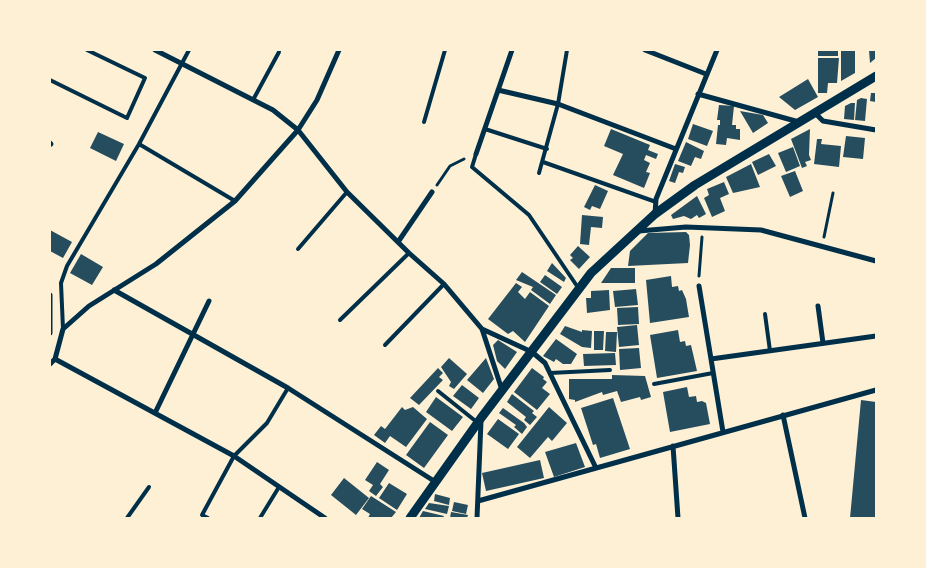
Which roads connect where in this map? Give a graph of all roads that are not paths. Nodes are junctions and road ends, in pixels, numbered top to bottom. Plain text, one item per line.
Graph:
1 (87, 50) edge
2 (155, 50) edge
3 (190, 50) edge
4 (340, 50) edge
5 (445, 50) edge
6 (512, 50) edge
7 (567, 50) edge
8 (645, 50) edge
9 (717, 50) edge
10 (279, 52) dead end
11 (182, 64) junction
12 (706, 74) junction
13 (876, 76) edge
14 (50, 80) edge
15 (498, 90) junction
16 (698, 94) junction
17 (253, 100) junction
18 (558, 104) junction
19 (815, 113) junction
20 (424, 122) dead end
21 (800, 122) junction
22 (485, 129) junction
23 (298, 130) junction
24 (876, 130) edge
25 (139, 144) junction
26 (547, 149) junction
27 (676, 149) junction
28 (476, 154) joint
29 (543, 162) junction
30 (539, 173) dead end
31 (347, 192) junction
32 (432, 192) road end
33 (235, 201) junction
34 (656, 202) junction
35 (655, 214) junction
36 (636, 231) junction
37 (398, 242) junction
38 (298, 249) dead end
39 (408, 253) junction
40 (876, 261) edge
41 (444, 284) junction
42 (699, 286) road end
43 (579, 289) junction
44 (114, 290) junction
45 (50, 295) edge
46 (209, 301) dead end
47 (818, 306) dead end
48 (765, 314) dead end
49 (340, 320) dead end
50 (63, 329) junction
51 (482, 329) junction
52 (50, 333) edge
53 (194, 335) junction
54 (876, 336) edge
55 (824, 344) junction
56 (385, 345) dead end
57 (770, 350) junction
58 (532, 352) junction
59 (711, 358) junction
60 (55, 359) junction
61 (50, 364) edge
62 (610, 370) dead end
63 (550, 373) junction
64 (713, 373) junction
65 (654, 384) dead end
66 (288, 388) junction
67 (502, 390) junction
68 (876, 390) edge
69 (438, 391) dead end
70 (155, 414) junction
71 (783, 415) junction
72 (479, 420) junction
73 (723, 432) junction
74 (672, 446) junction
75 (234, 456) junction
76 (596, 468) junction
77 (434, 481) junction
78 (149, 487) dead end
79 (278, 487) junction
80 (478, 501) junction
81 (127, 518) edge
82 (208, 518) edge
83 (260, 518) edge
84 (325, 518) edge
85 (410, 518) edge
86 (477, 518) edge
87 (678, 518) edge
88 (805, 518) edge

1 - 14 lane
2 - 11 street
3 - 11 lane
4 - 23 street
5 - 20 lane
6 - 15 street
7 - 18 lane
8 - 12 street
9 - 12 street
10 - 17 lane
11 - 17 street
11 - 25 lane
12 - 16 street
13 - 19 street
15 - 18 street
15 - 22 street
16 - 21 street
16 - 27 street
17 - 23 street
18 - 26 lane
18 - 27 street
19 - 21 street
19 - 24 street
21 - 35 street
22 - 26 lane
22 - 28 street
23 - 31 street
23 - 33 street
25 - 33 lane
25 - 50 lane
26 - 29 lane
27 - 34 street
28 - 43 lane
29 - 30 lane
29 - 34 lane
31 - 37 street
31 - 38 lane
32 - 37 street
33 - 44 street
34 - 35 street
35 - 36 street
36 - 40 street
36 - 43 street
37 - 39 street
39 - 41 street
39 - 49 lane
41 - 51 street
41 - 56 lane
42 - 59 street
43 - 58 street
44 - 50 street
44 - 53 street
45 - 52 street
46 - 53 street
47 - 55 street
48 - 57 lane
50 - 60 street
51 - 58 street
51 - 67 street
53 - 66 street
53 - 70 street
54 - 55 street
55 - 57 street
57 - 59 street
58 - 63 street
58 - 67 street
59 - 64 street
60 - 61 street
60 - 70 street
62 - 63 lane
63 - 76 street
64 - 65 lane
64 - 73 street
66 - 75 lane
66 - 77 street
67 - 72 street
68 - 71 street
69 - 72 lane
70 - 75 street
71 - 73 street
71 - 88 street
72 - 77 street
72 - 80 street
73 - 74 street
74 - 76 street
74 - 87 street
75 - 79 street
75 - 82 lane
76 - 80 street
77 - 85 street
78 - 81 lane
79 - 83 lane
79 - 84 street
80 - 86 street

